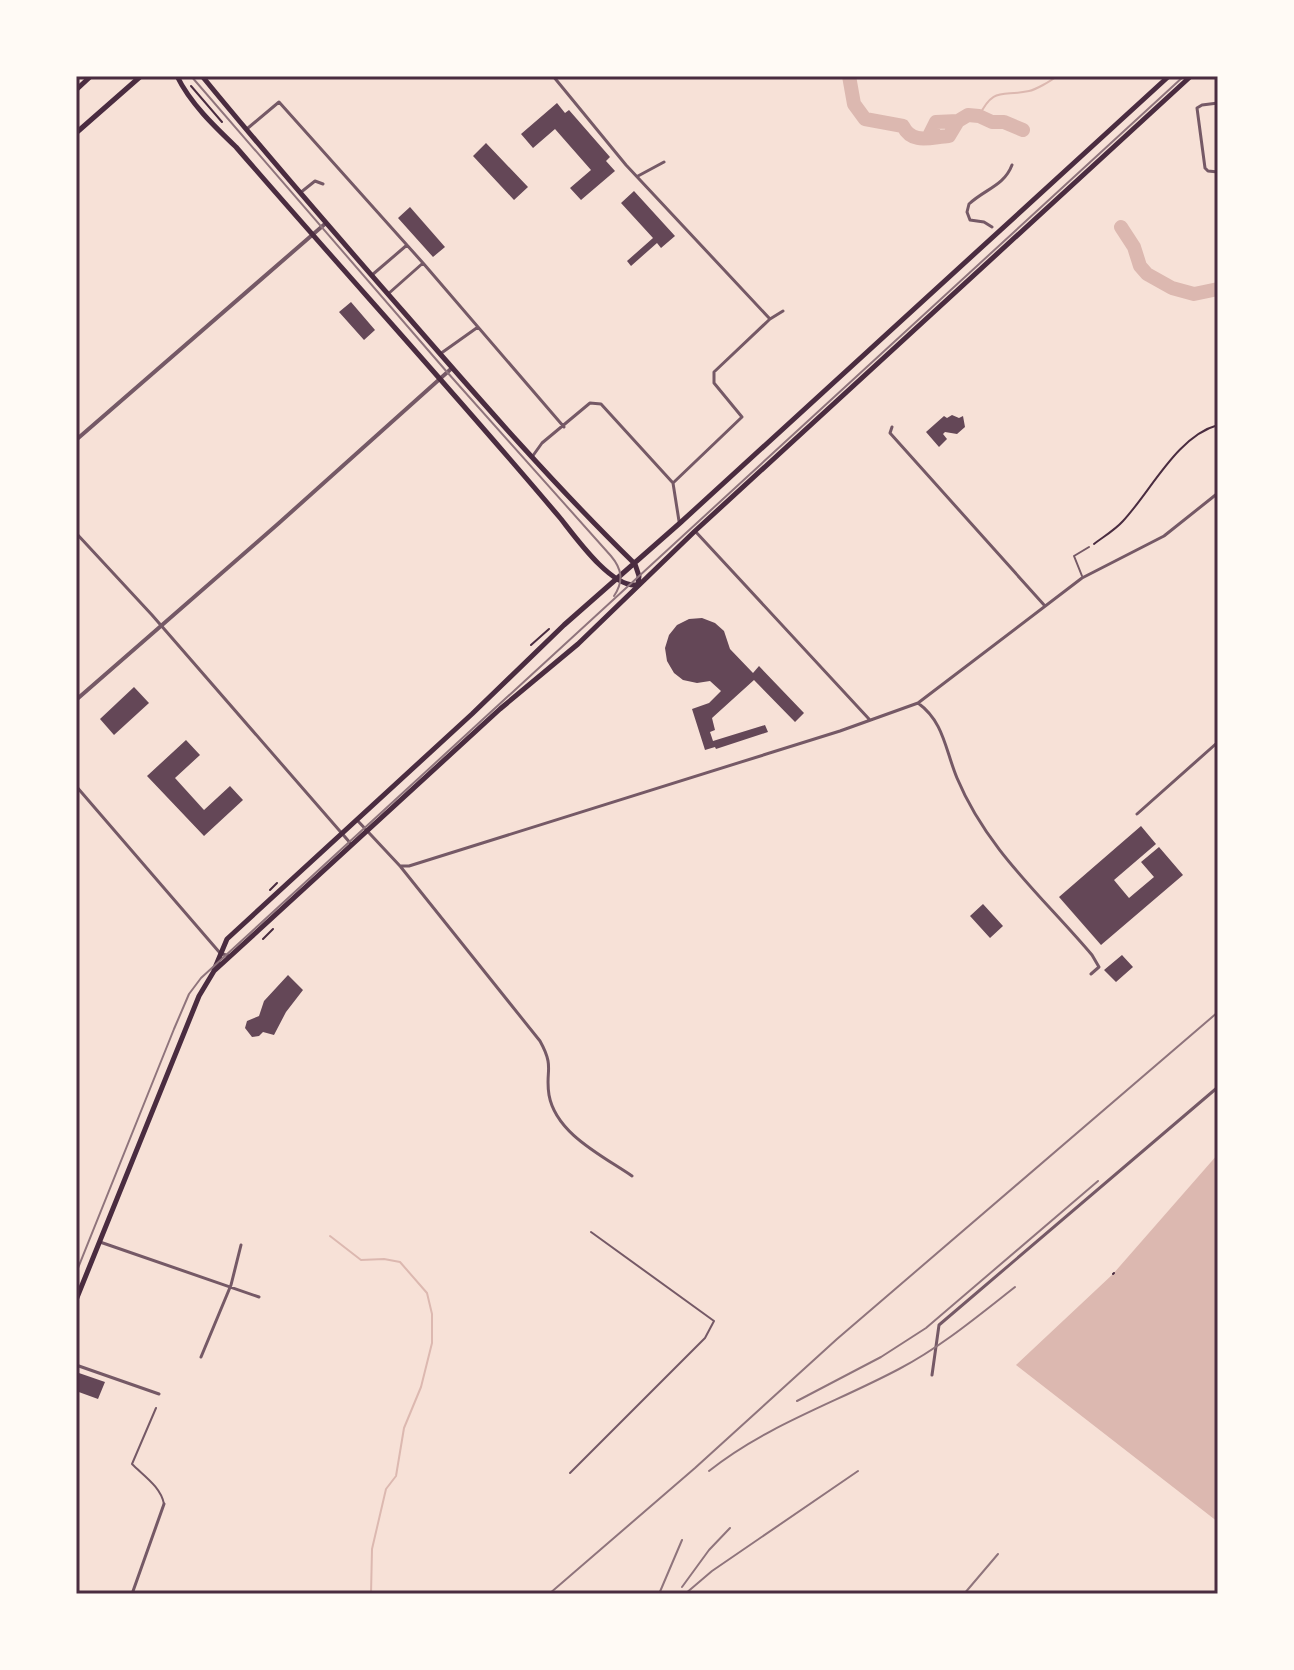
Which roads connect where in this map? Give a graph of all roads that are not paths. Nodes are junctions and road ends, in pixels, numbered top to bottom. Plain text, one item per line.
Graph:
1 (91, 76) edge
2 (141, 76) edge
3 (177, 76) edge
4 (202, 76) edge
5 (553, 76) edge
6 (1169, 76) edge
7 (1191, 76) edge
8 (76, 90) edge
9 (1218, 103) edge
10 (245, 131) junction
11 (76, 133) edge
12 (664, 162) dead end
13 (1012, 165) dead end
14 (1218, 172) edge
15 (638, 176) junction
16 (323, 184) dead end
17 (300, 193) junction
18 (326, 223) junction
19 (992, 227) dead end
20 (312, 234) junction
21 (407, 245) junction
22 (423, 263) junction
23 (372, 275) junction
24 (388, 294) junction
25 (783, 311) dead end
26 (770, 319) junction
27 (478, 327) junction
28 (440, 354) junction
29 (452, 368) junction
30 (439, 378) junction
31 (564, 427) junction
32 (892, 427) dead end
33 (76, 440) edge
34 (532, 457) junction
35 (673, 483) junction
36 (1218, 493) edge
37 (680, 523) junction
38 (695, 531) junction
39 (76, 533) edge
40 (1089, 547) road end
41 (635, 564) junction
42 (1082, 578) junction
43 (617, 580) junction
44 (637, 585) junction
45 (1045, 606) junction
46 (160, 625) junction
47 (76, 700) edge
48 (918, 703) junction
49 (869, 719) junction
50 (1218, 742) edge
51 (76, 786) edge
52 (1137, 814) dead end
53 (357, 820) junction
54 (367, 831) junction
55 (341, 834) junction
56 (352, 845) junction
57 (400, 866) junction
58 (220, 953) junction
59 (229, 956) junction
60 (214, 971) junction
61 (1091, 974) dead end
62 (1218, 1087) edge
63 (632, 1176) dead end
64 (591, 1232) dead end
65 (99, 1242) junction
66 (241, 1245) dead end
67 (231, 1285) junction
68 (259, 1297) dead end
69 (76, 1300) edge
70 (201, 1357) dead end
71 (76, 1365) edge
72 (932, 1375) dead end
73 (159, 1394) dead end
74 (156, 1408) dead end
75 (570, 1473) dead end
76 (164, 1504) joint
77 (132, 1594) edge

1 - 8 main road
2 - 11 main road
3 - 20 main road
4 - 10 main road
5 - 15 street
6 - 37 main road
7 - 38 main road
9 - 14 street
10 - 17 main road
10 - 21 street
12 - 15 street
13 - 19 street
15 - 26 street
16 - 17 street
17 - 18 main road
18 - 20 street
18 - 23 main road
20 - 30 main road
20 - 33 street
21 - 22 street
21 - 23 street
22 - 24 street
22 - 27 street
23 - 24 main road
24 - 28 main road
25 - 26 street
26 - 35 street
27 - 28 street
27 - 31 street
28 - 29 main road
29 - 30 street
29 - 34 main road
30 - 43 main road
30 - 46 street
31 - 34 street
31 - 35 street
32 - 45 street
34 - 41 main road
35 - 37 street
36 - 42 street
37 - 41 main road
38 - 44 main road
38 - 49 street
39 - 46 street
40 - 42 lane
41 - 43 main road
41 - 44 main road
42 - 45 street
43 - 44 main road
43 - 53 main road
44 - 54 main road
45 - 48 street
46 - 47 street
46 - 55 street
48 - 49 street
48 - 61 street
49 - 57 street
50 - 52 street
51 - 58 street
53 - 54 street
53 - 55 main road
54 - 56 main road
54 - 57 street
55 - 56 street
55 - 58 main road
56 - 59 main road
57 - 63 street
58 - 59 street
58 - 60 main road
59 - 60 main road
60 - 65 main road
62 - 72 street
64 - 75 lane
65 - 67 street
65 - 69 main road
66 - 67 street
67 - 68 street
67 - 70 street
71 - 73 street
74 - 76 lane
76 - 77 street

